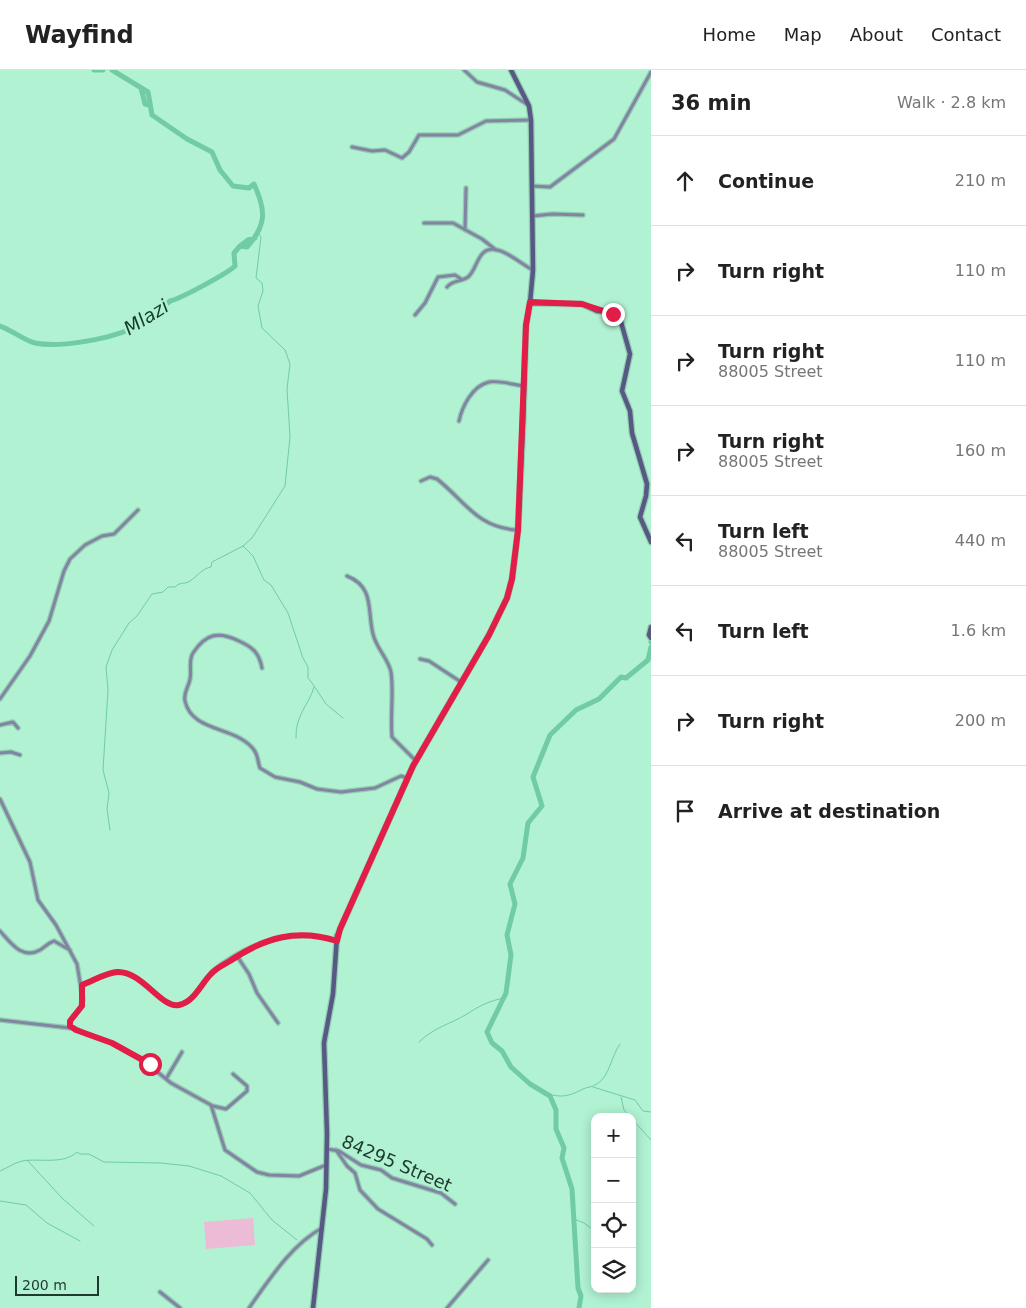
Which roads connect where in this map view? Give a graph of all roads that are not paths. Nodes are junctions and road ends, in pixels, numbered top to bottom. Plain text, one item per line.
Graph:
1 (464, 70) edge
2 (511, 70) edge
3 (651, 72) edge
4 (650, 76) edge
5 (529, 106) junction
6 (531, 120) junction
7 (352, 147) dead end
8 (532, 186) junction
9 (466, 188) dead end
10 (583, 215) dead end
11 (533, 216) junction
12 (424, 223) dead end
13 (465, 230) junction
14 (497, 251) junction
15 (533, 270) junction
16 (462, 279) junction
17 (447, 286) dead end
18 (530, 302) junction
19 (415, 315) dead end
20 (524, 386) junction
21 (459, 421) dead end
22 (421, 481) dead end
23 (138, 510) dead end
24 (518, 530) junction
25 (651, 542) edge
26 (347, 576) dead end
27 (651, 627) edge
28 (651, 638) edge
29 (420, 659) dead end
30 (262, 668) dead end
31 (460, 682) junction
32 (0, 698) edge
33 (0, 725) edge
34 (18, 728) dead end
35 (0, 753) edge
36 (20, 755) dead end
37 (416, 761) junction
38 (407, 778) junction
39 (0, 799) edge
40 (0, 931) edge
41 (337, 941) junction
42 (70, 950) junction
43 (237, 956) junction
44 (82, 985) junction
45 (0, 1020) edge
46 (278, 1023) dead end
47 (73, 1029) junction
48 (182, 1052) dead end
49 (234, 1074) dead end
50 (166, 1079) junction
51 (212, 1106) junction
52 (327, 1149) junction
53 (335, 1149) junction
54 (326, 1165) junction
55 (455, 1204) dead end
56 (322, 1228) junction
57 (432, 1245) dead end
58 (488, 1260) dead end
59 (160, 1292) dead end
60 (180, 1308) edge
61 (249, 1308) edge
62 (313, 1308) edge
63 (447, 1308) edge

1 - 5 street
2 - 5 street
3 - 4 street
4 - 8 street
5 - 6 street
6 - 7 street
6 - 8 street
8 - 11 street
9 - 13 street
10 - 11 street
11 - 15 street
12 - 13 street
13 - 14 street
14 - 15 street
14 - 16 street
15 - 18 street
16 - 17 street
16 - 19 street
18 - 20 street
18 - 25 street
20 - 21 street
20 - 24 street
22 - 24 street
23 - 32 street
24 - 31 street
26 - 37 street
27 - 28 street
29 - 31 street
30 - 38 street
31 - 37 street
33 - 34 street
35 - 36 street
37 - 38 street
38 - 41 street
39 - 42 street
40 - 42 street
41 - 43 street
41 - 52 street
42 - 44 street
43 - 44 street
43 - 46 street
44 - 47 street
45 - 47 street
47 - 50 street
48 - 50 street
49 - 51 street
50 - 51 street
51 - 54 street
52 - 53 street, 84295 Street
52 - 54 street
53 - 55 street, 84295 Street
53 - 57 street
54 - 56 street
56 - 61 street
56 - 62 street
58 - 63 street
59 - 60 street

